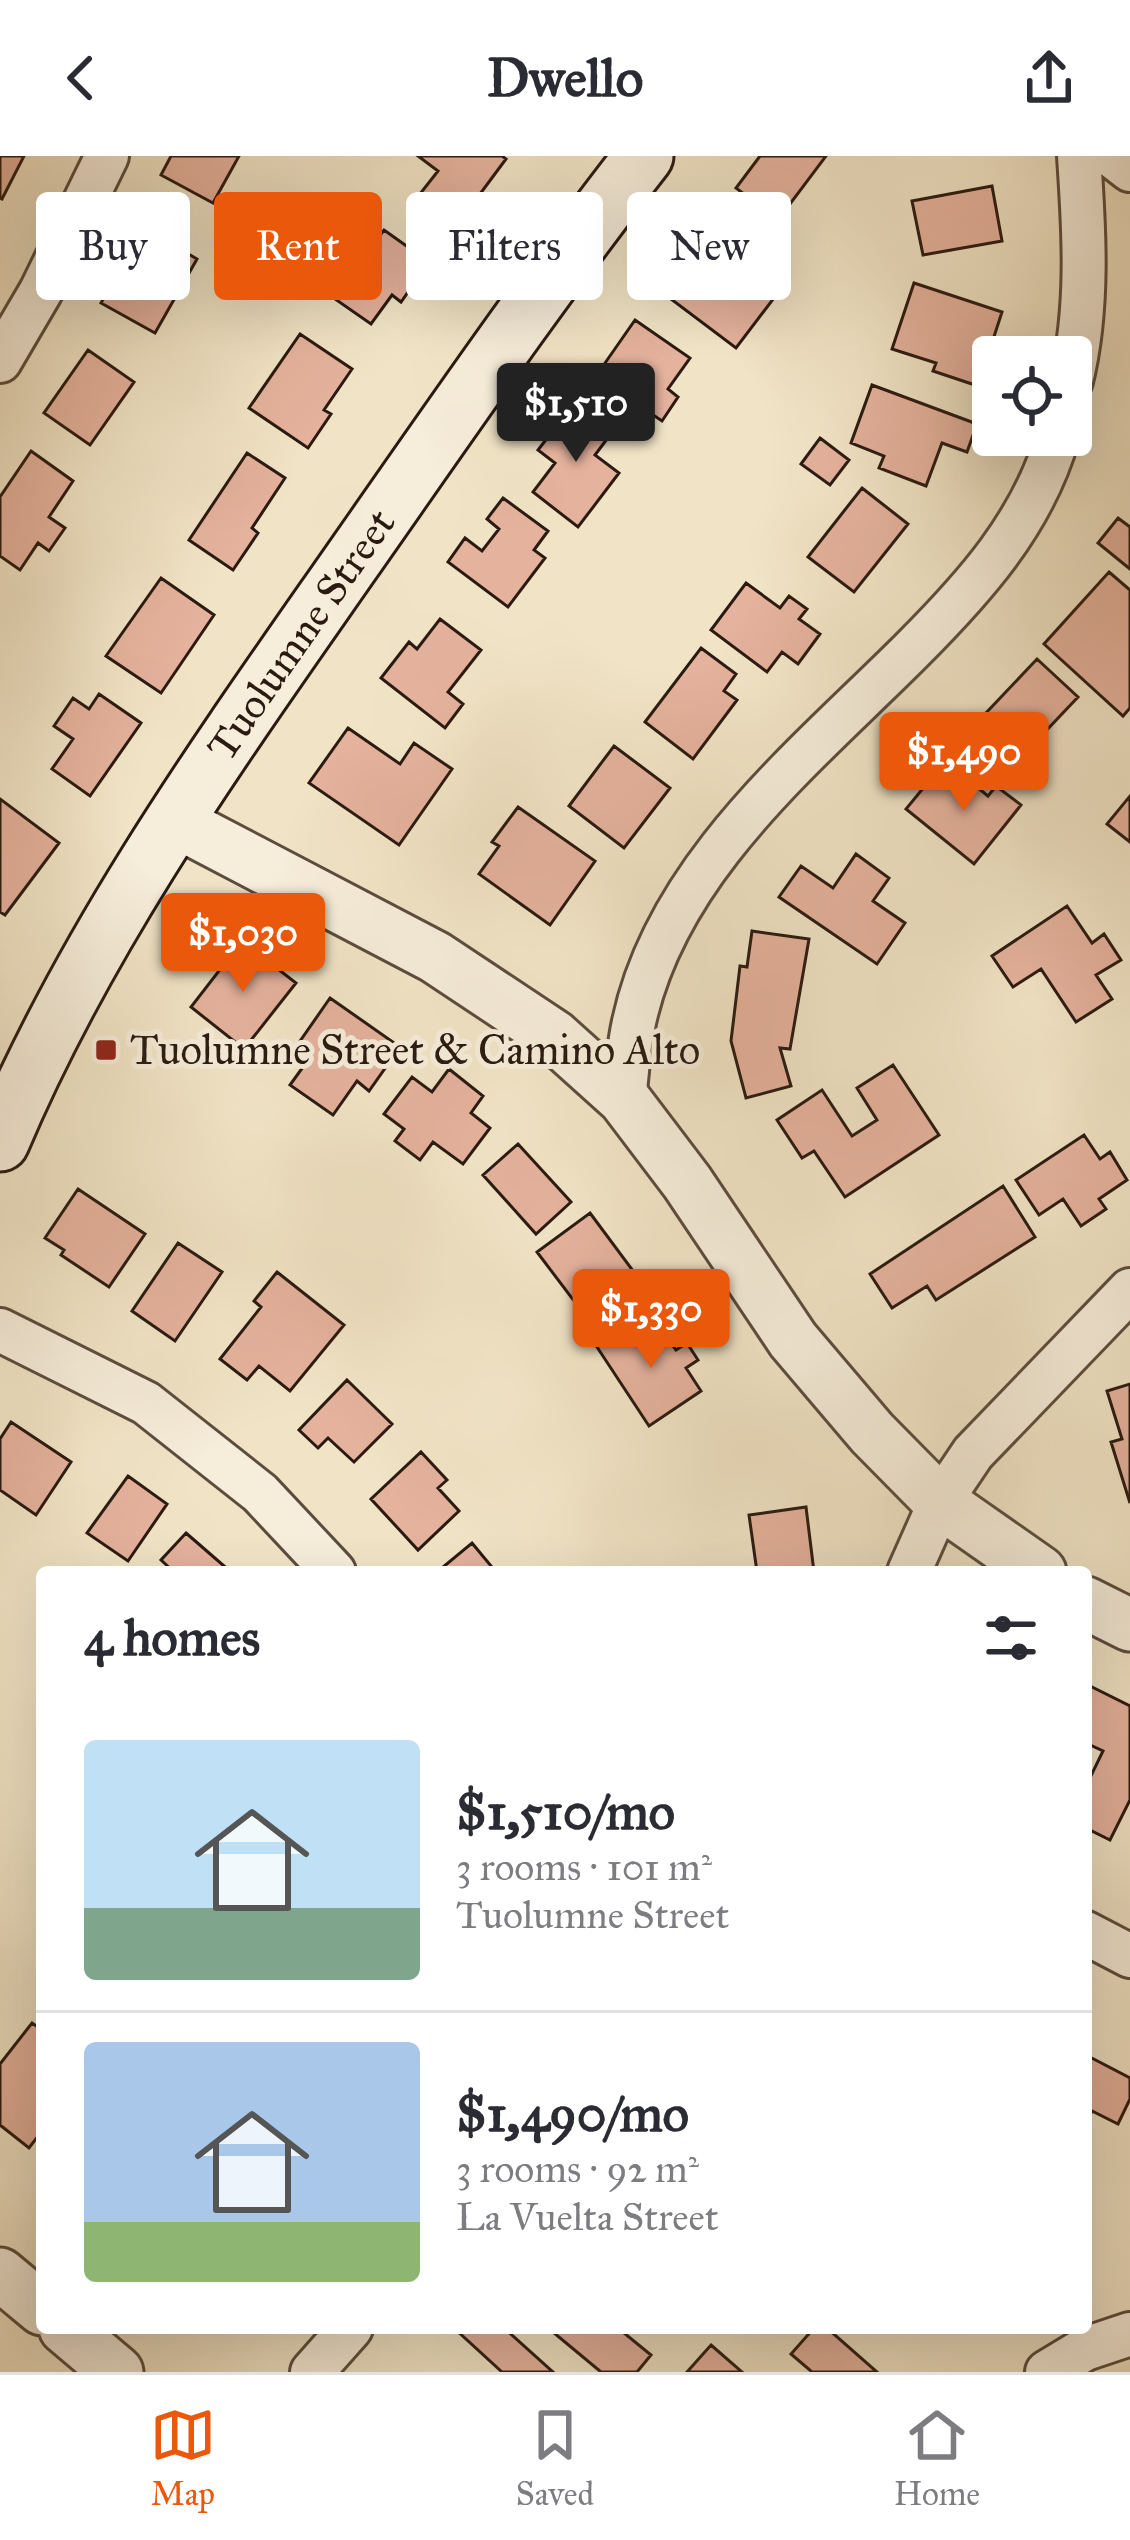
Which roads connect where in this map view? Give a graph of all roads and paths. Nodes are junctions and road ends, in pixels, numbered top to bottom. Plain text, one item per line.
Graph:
1 (107, 156) edge
2 (644, 156) edge
3 (1079, 156) edge
4 (1112, 156) edge
5 (1130, 170) edge
6 (1077, 336) edge
7 (0, 362) edge
8 (1050, 456) edge
9 (176, 821) junction
10 (624, 1100) junction
11 (0, 1142) edge
12 (1130, 1290) edge
13 (0, 1330) edge
14 (940, 1502) junction
15 (328, 1566) edge
16 (912, 1566) edge
17 (1031, 1566) edge
18 (1092, 1606) edge
19 (1130, 1625) edge
20 (1092, 1937) edge
21 (1130, 1956) edge
22 (0, 2274) edge
23 (36, 2304) edge
24 (72, 2334) edge
25 (346, 2334) edge
26 (1130, 2334) edge
27 (117, 2372) edge
28 (312, 2372) edge
29 (1047, 2372) edge

1 - 7 street
2 - 9 main road, Tuolumne Street
3 - 6 street
4 - 5 street
8 - 10 street
9 - 10 street
9 - 11 main road, Tuolumne Street
10 - 14 street
12 - 14 street
13 - 15 street
14 - 16 street
14 - 17 street
18 - 19 street
20 - 21 street
22 - 23 street
24 - 27 street
25 - 28 street
26 - 29 street

